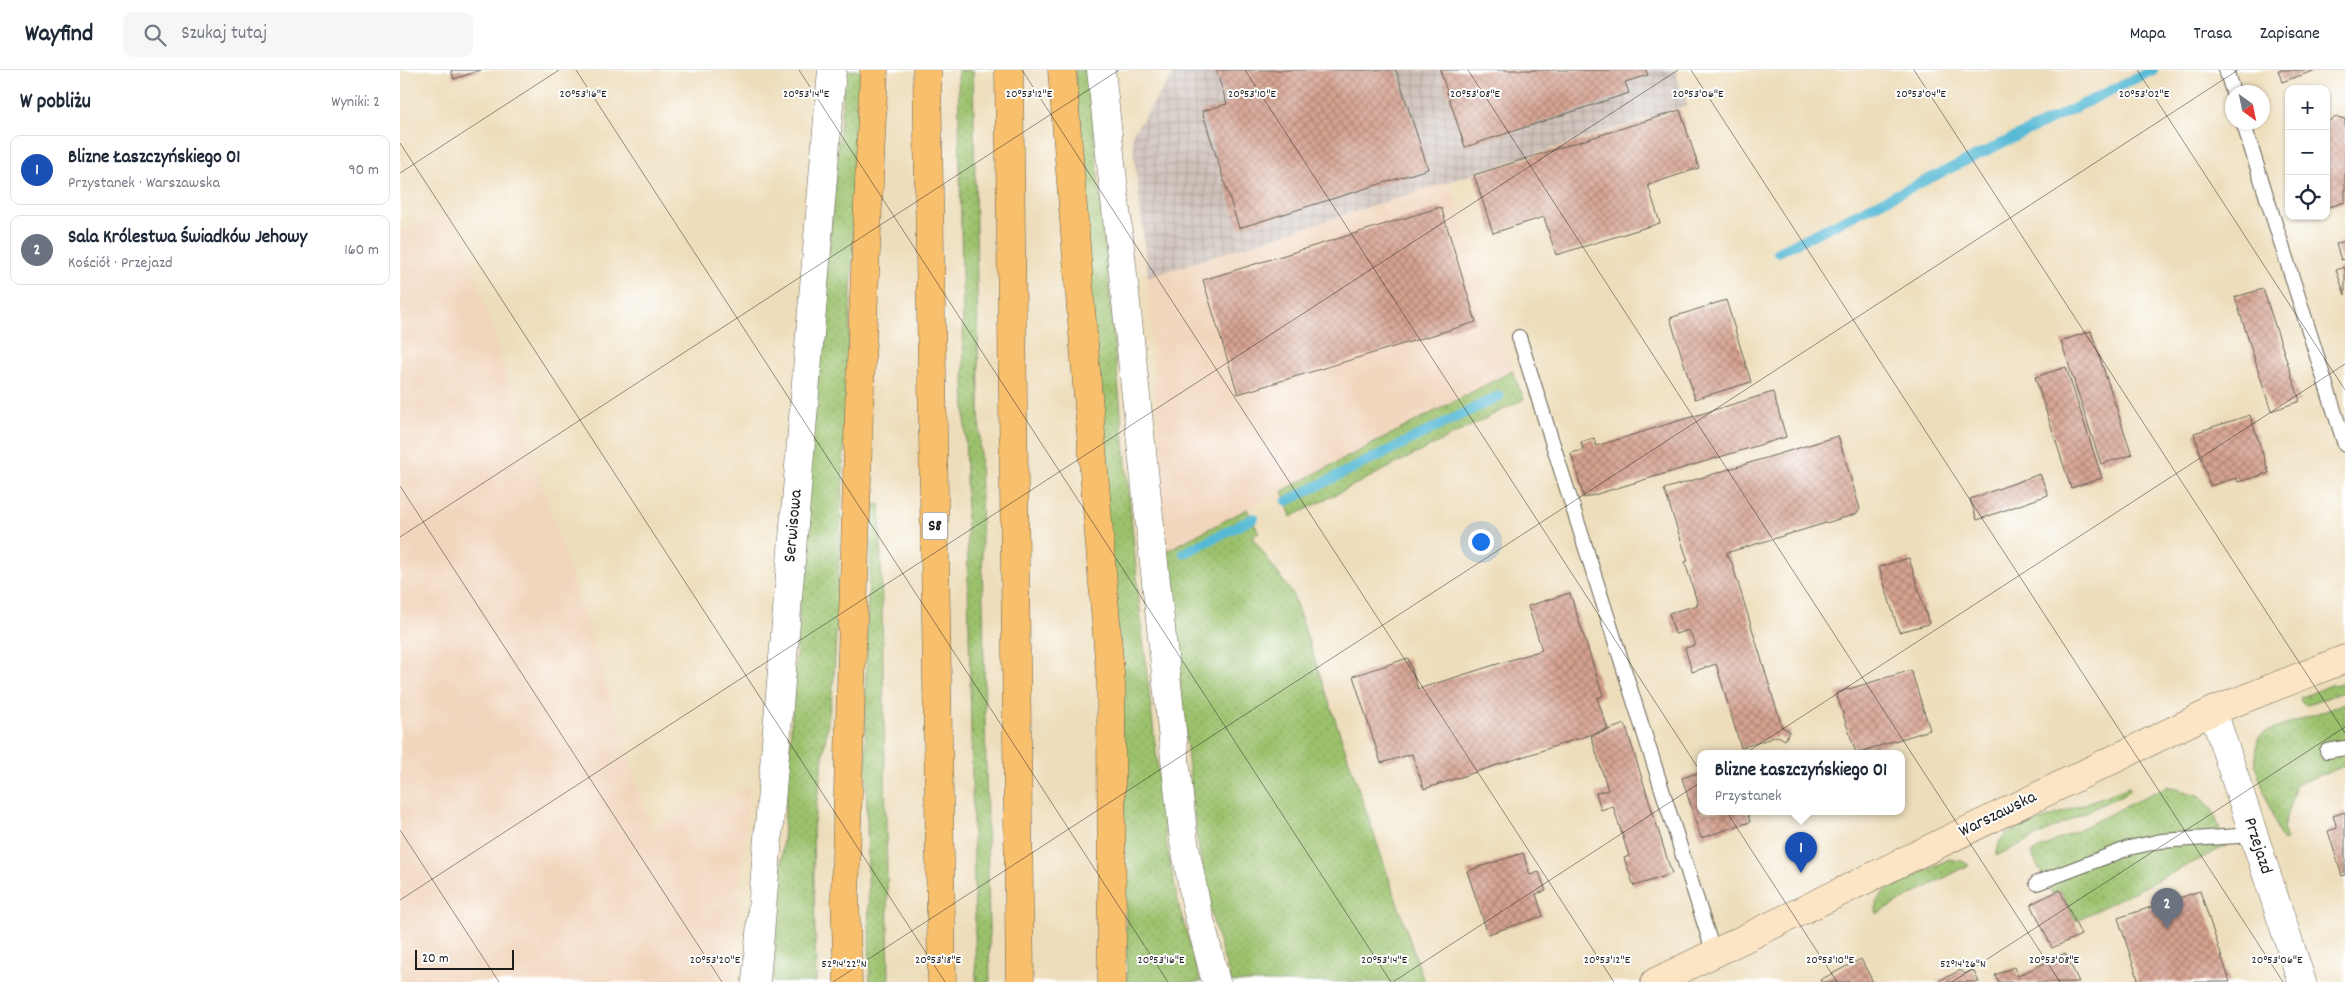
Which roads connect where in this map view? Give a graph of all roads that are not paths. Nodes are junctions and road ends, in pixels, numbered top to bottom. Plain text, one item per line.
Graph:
1 (832, 70) edge
2 (874, 70) edge
3 (927, 70) edge
4 (1009, 70) edge
5 (1062, 70) edge
6 (1100, 70) edge
7 (2226, 70) edge
8 (2231, 85) edge
9 (2246, 130) edge
10 (1519, 337) dead end
11 (2345, 446) edge
12 (2345, 659) edge
13 (2213, 711) junction
14 (2345, 748) edge
15 (2327, 751) dead end
16 (2254, 835) junction
17 (2037, 884) dead end
18 (1714, 954) junction
19 (756, 982) edge
20 (848, 982) edge
21 (942, 982) edge
22 (1020, 982) edge
23 (1112, 982) edge
24 (1216, 982) edge
25 (1655, 982) edge
26 (2302, 982) edge

1 - 19 street, Serwisowa
2 - 20 highway
3 - 21 highway, S8
4 - 22 highway
5 - 23 highway
6 - 24 street
7 - 8 lane
9 - 11 lane
10 - 18 lane
12 - 13 main road, Warszawska
13 - 16 street, Przejazd
13 - 18 main road, Warszawska
14 - 15 lane
16 - 17 lane
16 - 26 street, Przejazd
18 - 25 main road, Warszawska

